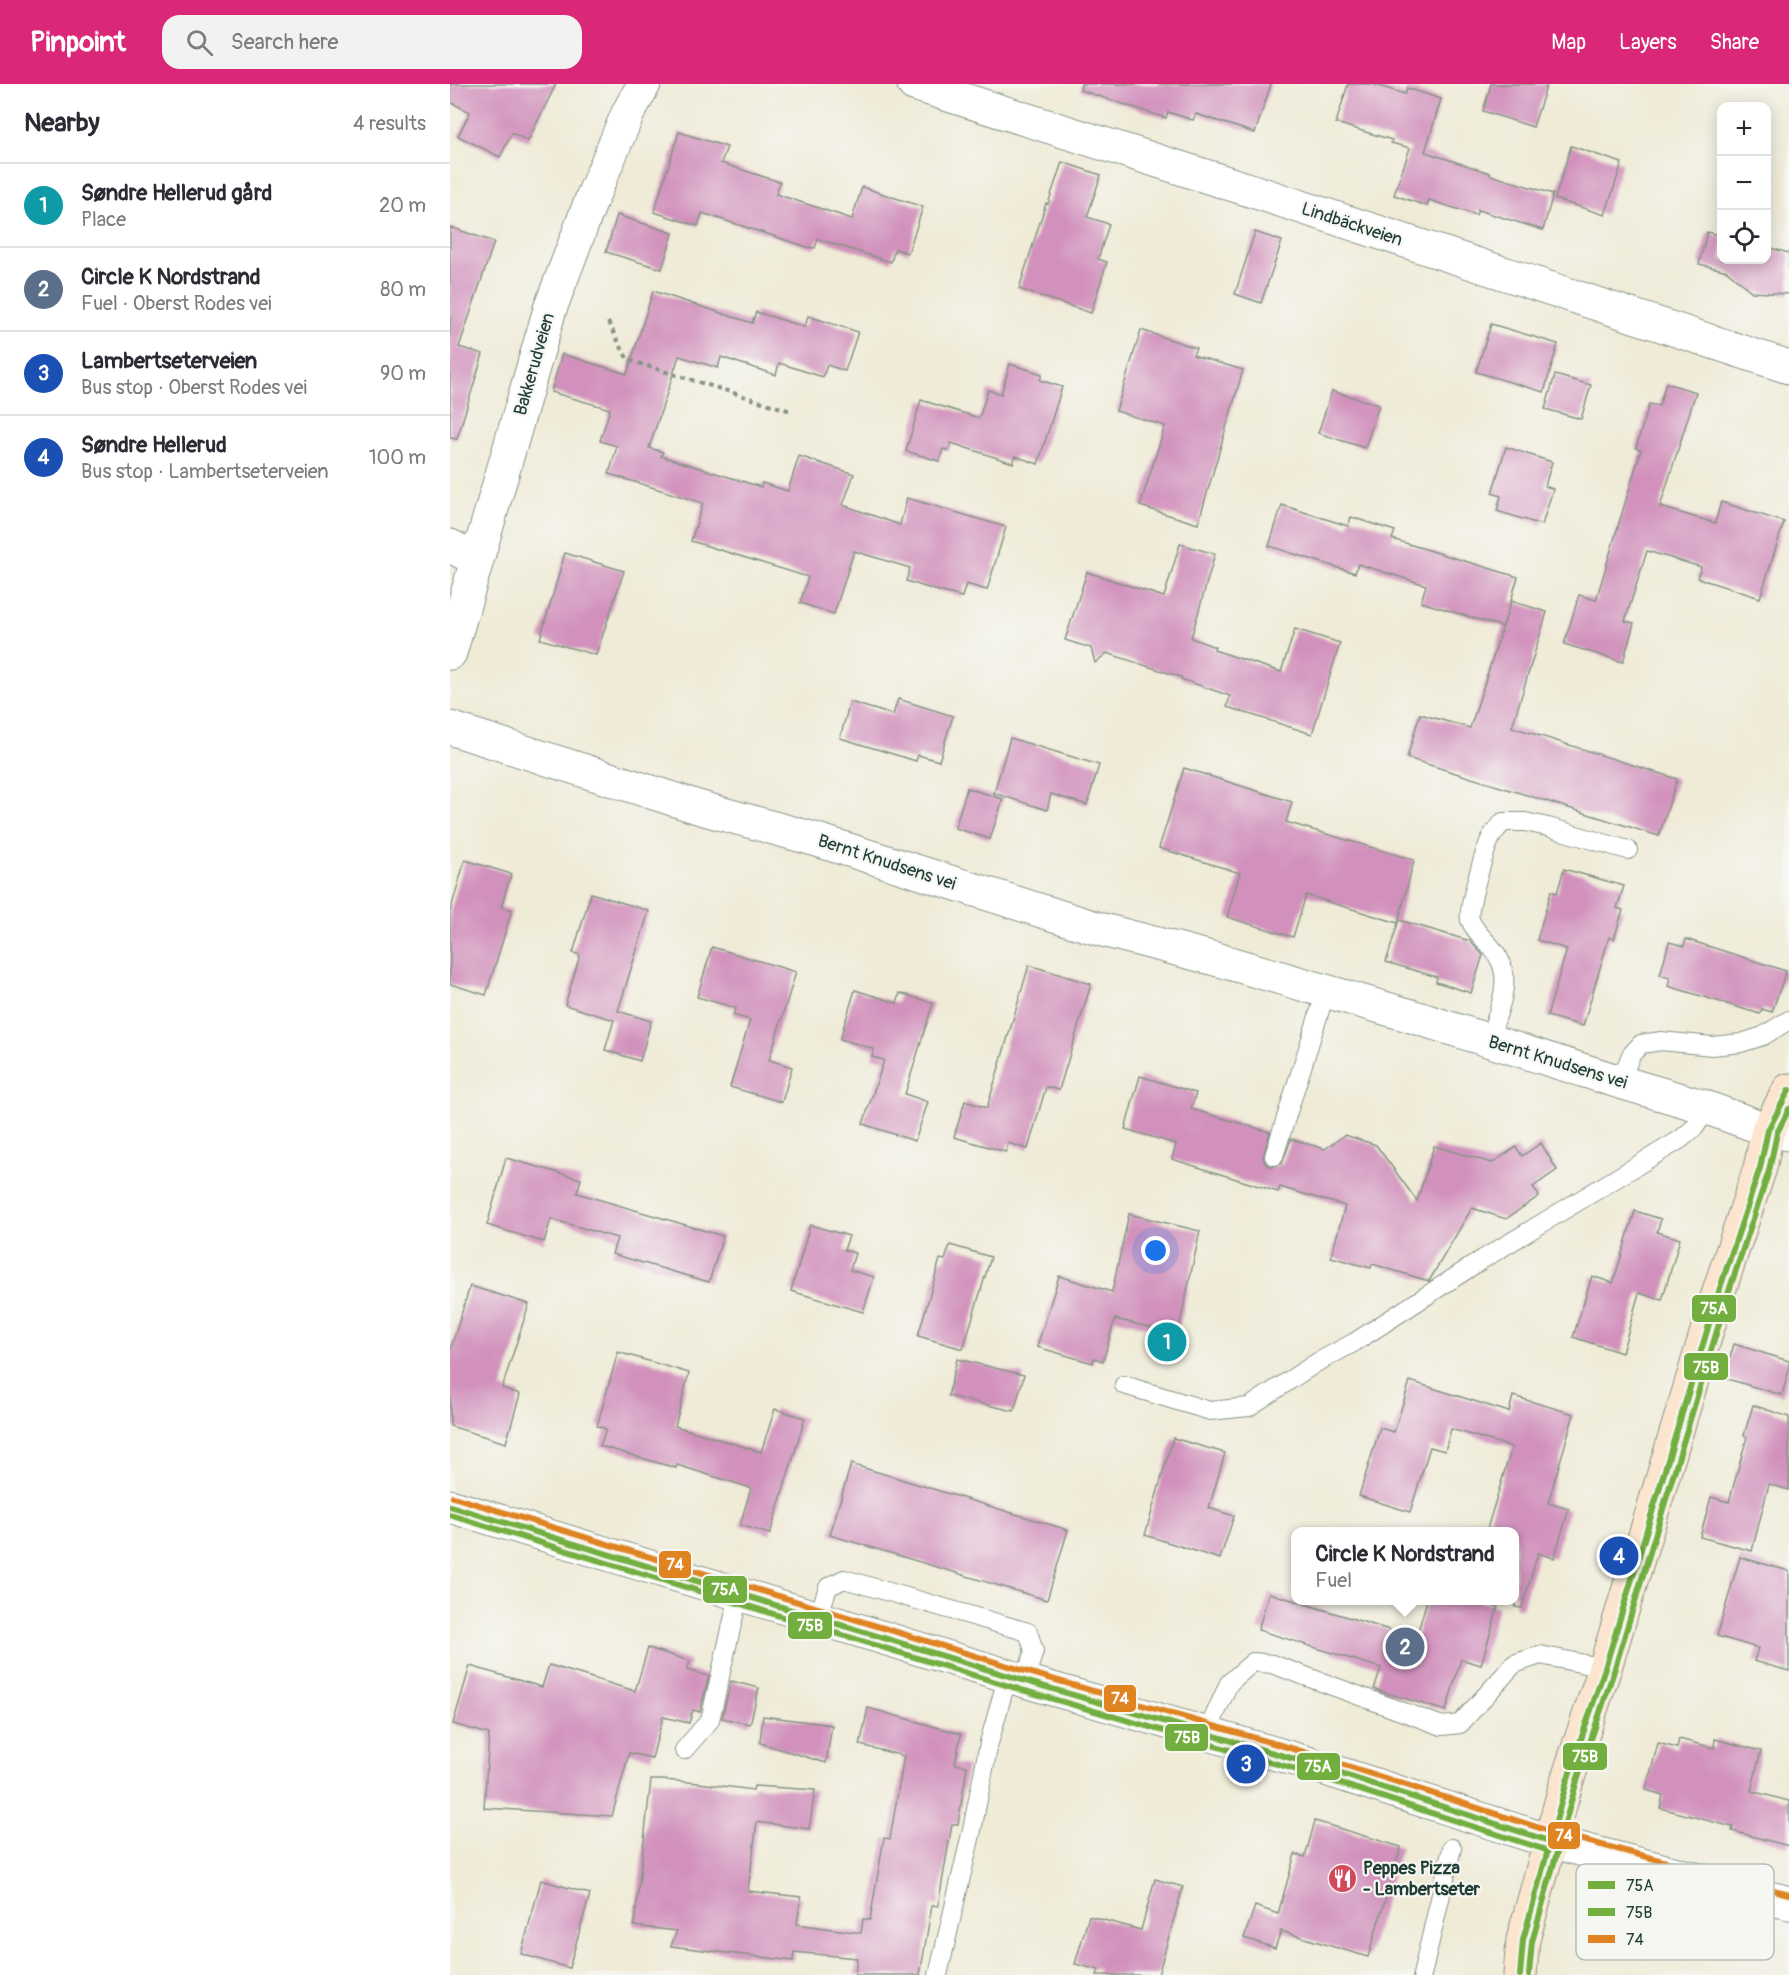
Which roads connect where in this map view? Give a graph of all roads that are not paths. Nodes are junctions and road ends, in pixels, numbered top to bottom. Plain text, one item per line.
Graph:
1 (644, 84) edge
2 (914, 84) edge
3 (1789, 368) edge
4 (463, 553) edge
5 (450, 653) edge
6 (450, 728) edge
7 (1628, 850) dead end
8 (1326, 991) junction
9 (1789, 1020) edge
10 (1489, 1040) junction
11 (1620, 1082) junction
12 (1789, 1090) edge
13 (1708, 1108) junction
14 (1779, 1132) edge
15 (1274, 1156) dead end
16 (1124, 1385) dead end
17 (450, 1506) edge
18 (739, 1594) junction
19 (818, 1618) junction
20 (1605, 1668) junction
21 (1016, 1678) junction
22 (1206, 1735) junction
23 (684, 1750) dead end
24 (1549, 1841) junction
25 (1452, 1848) dead end
26 (1638, 1864) edge
27 (1774, 1899) edge
28 (1789, 1903) edge
29 (938, 1975) edge
30 (1422, 1975) edge
31 (1520, 1975) edge

1 - 4 street, Bakkerudveien
2 - 3 street, Lindbäckveien
4 - 5 street, Bakkerudveien
6 - 8 street, Bernt Knudsens vei
7 - 10 lane
8 - 10 street, Bernt Knudsens vei
8 - 15 lane
9 - 11 lane
10 - 11 street, Bernt Knudsens vei
11 - 13 street, Bernt Knudsens vei
12 - 14 main road
13 - 14 street, Bernt Knudsens vei
13 - 16 lane
14 - 20 main road
17 - 18 street
18 - 19 street
18 - 23 lane
19 - 21 street
19 - 21 lane
20 - 22 lane
20 - 24 main road
21 - 22 street
21 - 29 lane
22 - 24 street
24 - 26 street
24 - 31 main road
25 - 30 lane
27 - 28 street

